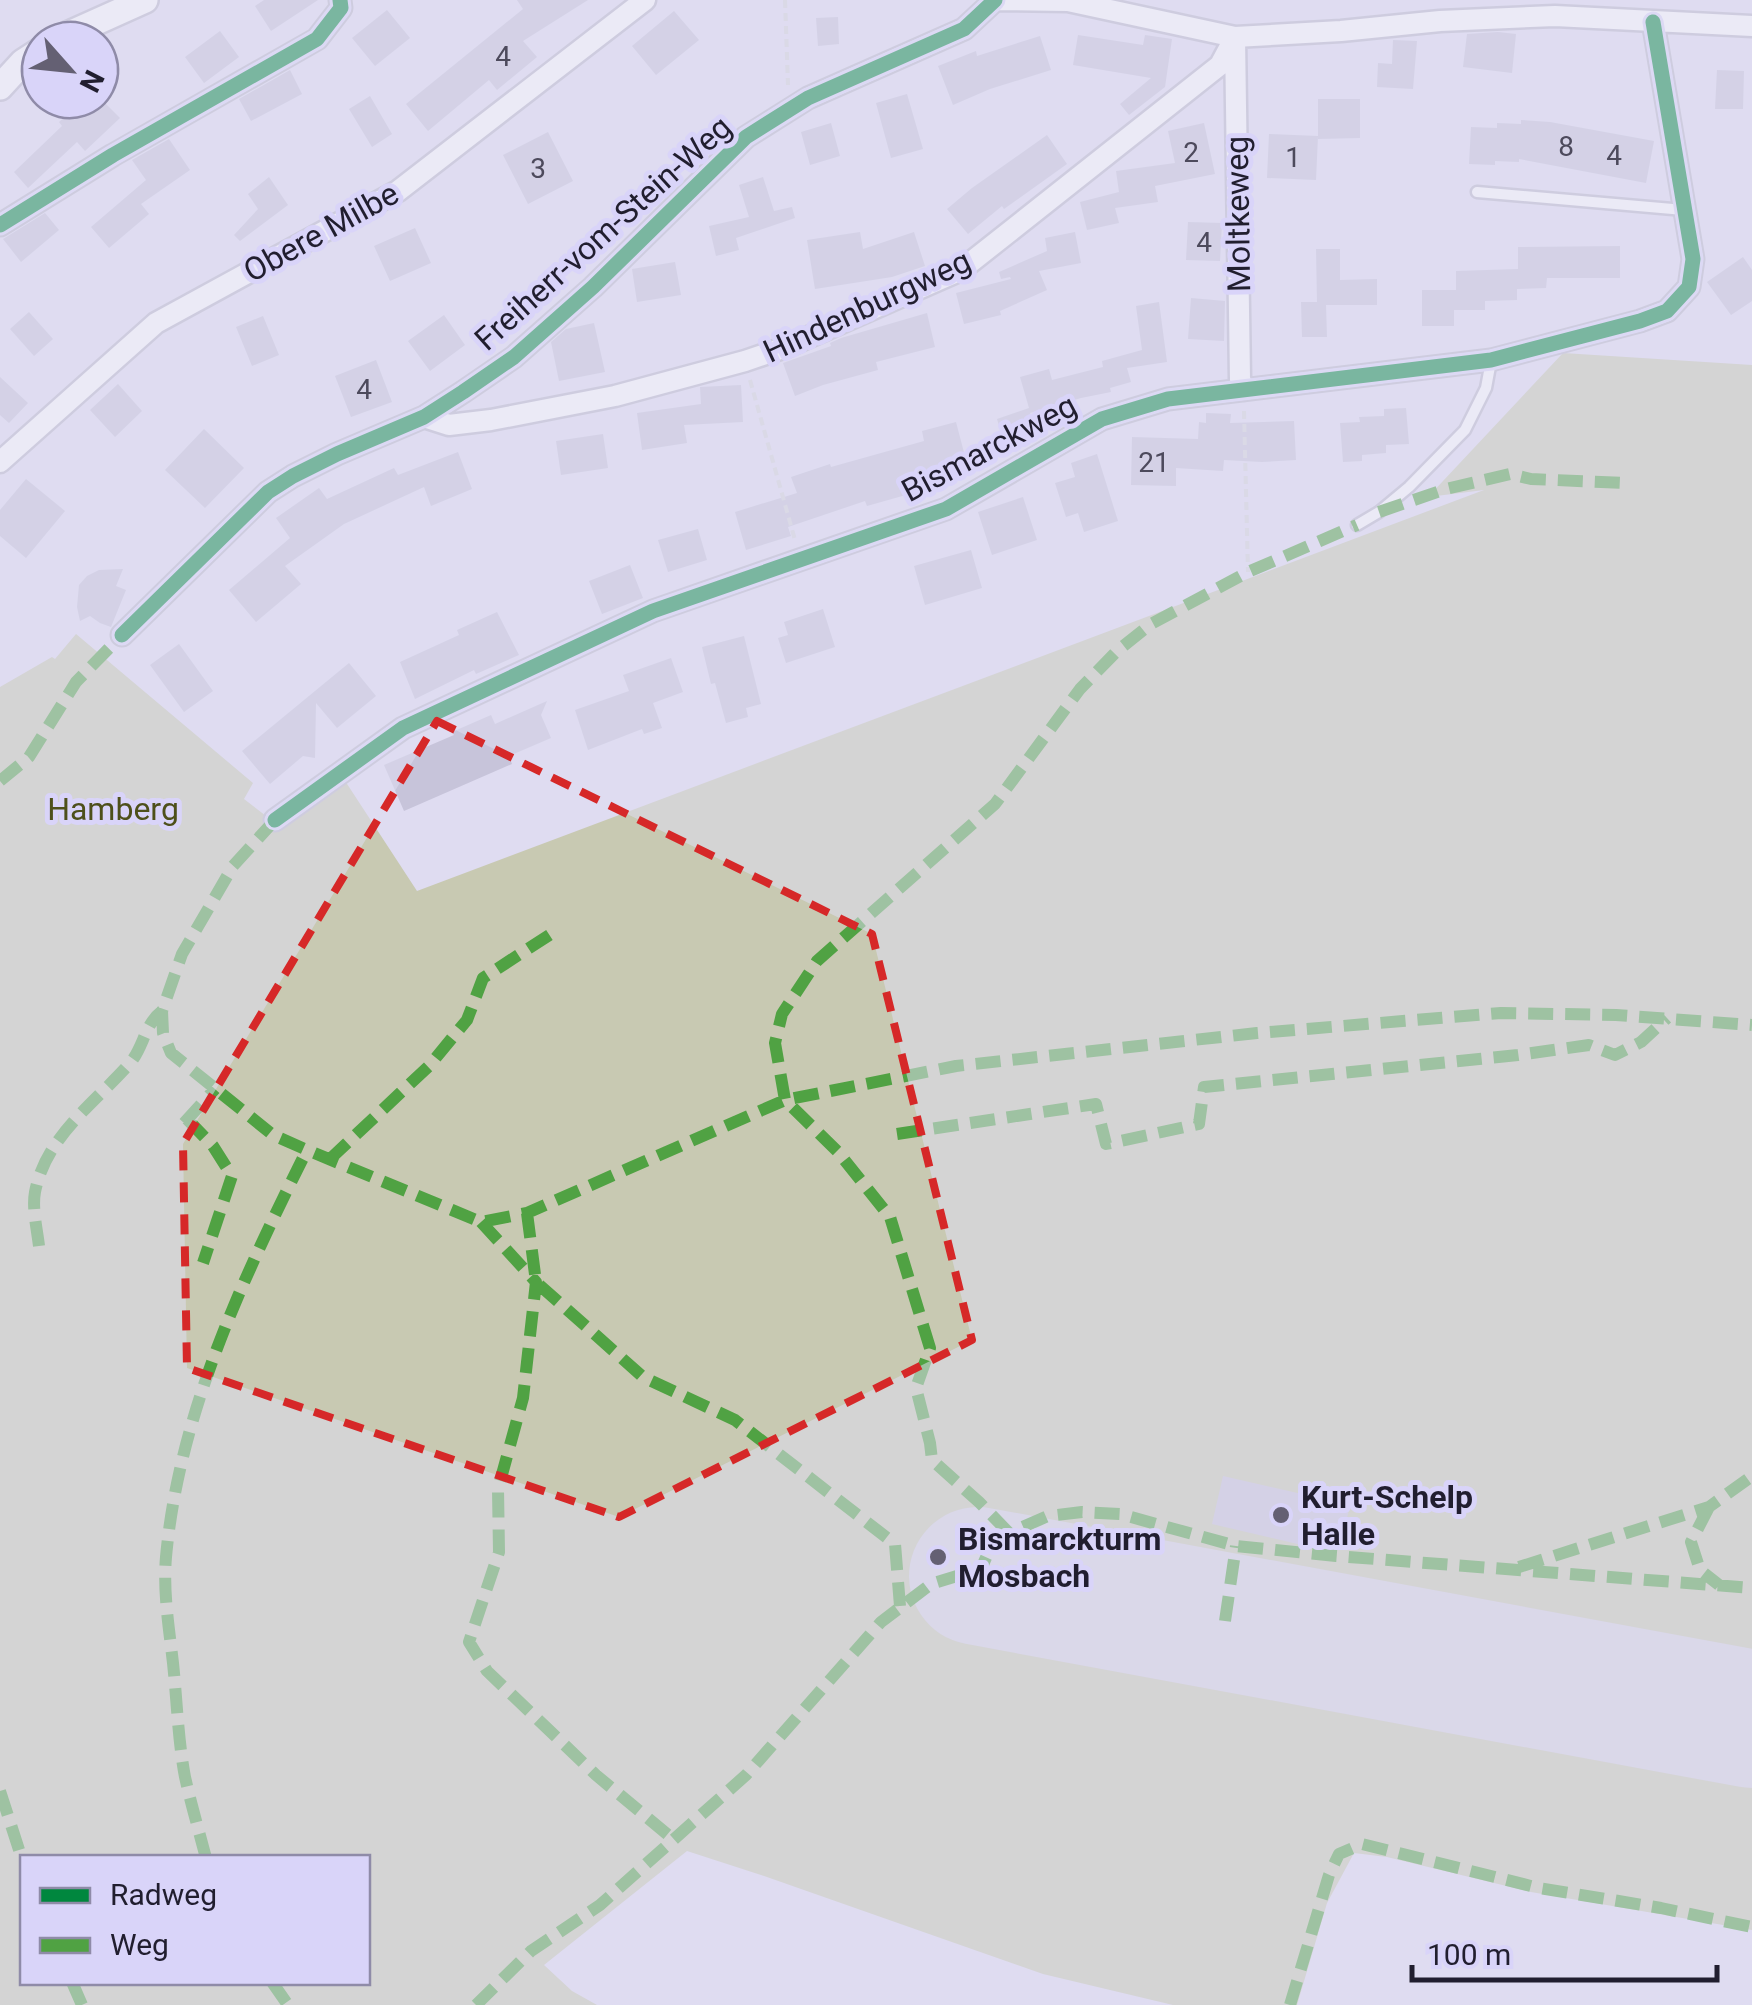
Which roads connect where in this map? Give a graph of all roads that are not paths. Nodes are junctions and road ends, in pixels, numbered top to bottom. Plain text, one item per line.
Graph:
1 (145, 0) edge
2 (340, 0) edge
3 (644, 0) edge
4 (994, 0) edge
5 (100, 20) edge
6 (1653, 22) junction
7 (1752, 26) edge
8 (1235, 37) junction
9 (20, 65) edge
10 (0, 88) edge
11 (1477, 192) dead end
12 (1684, 210) junction
13 (0, 224) edge
14 (1492, 360) junction
15 (1244, 390) junction
16 (424, 417) junction
17 (0, 462) edge
18 (1356, 526) dead end
19 (122, 634) dead end
20 (274, 820) dead end

1 - 5 street
2 - 13 street
3 - 17 street, Obere Milbe
4 - 8 street
4 - 16 street, Freiherr-vom-Stein-Weg
6 - 7 street
6 - 8 street
6 - 12 street, Bismarckweg
8 - 15 street, Moltkeweg
8 - 16 street, Hindenburgweg
9 - 10 street
11 - 12 lane
12 - 14 street, Bismarckweg
14 - 15 street, Bismarckweg
14 - 18 lane
15 - 20 street, Bismarckweg
16 - 19 street, Freiherr-vom-Stein-Weg

